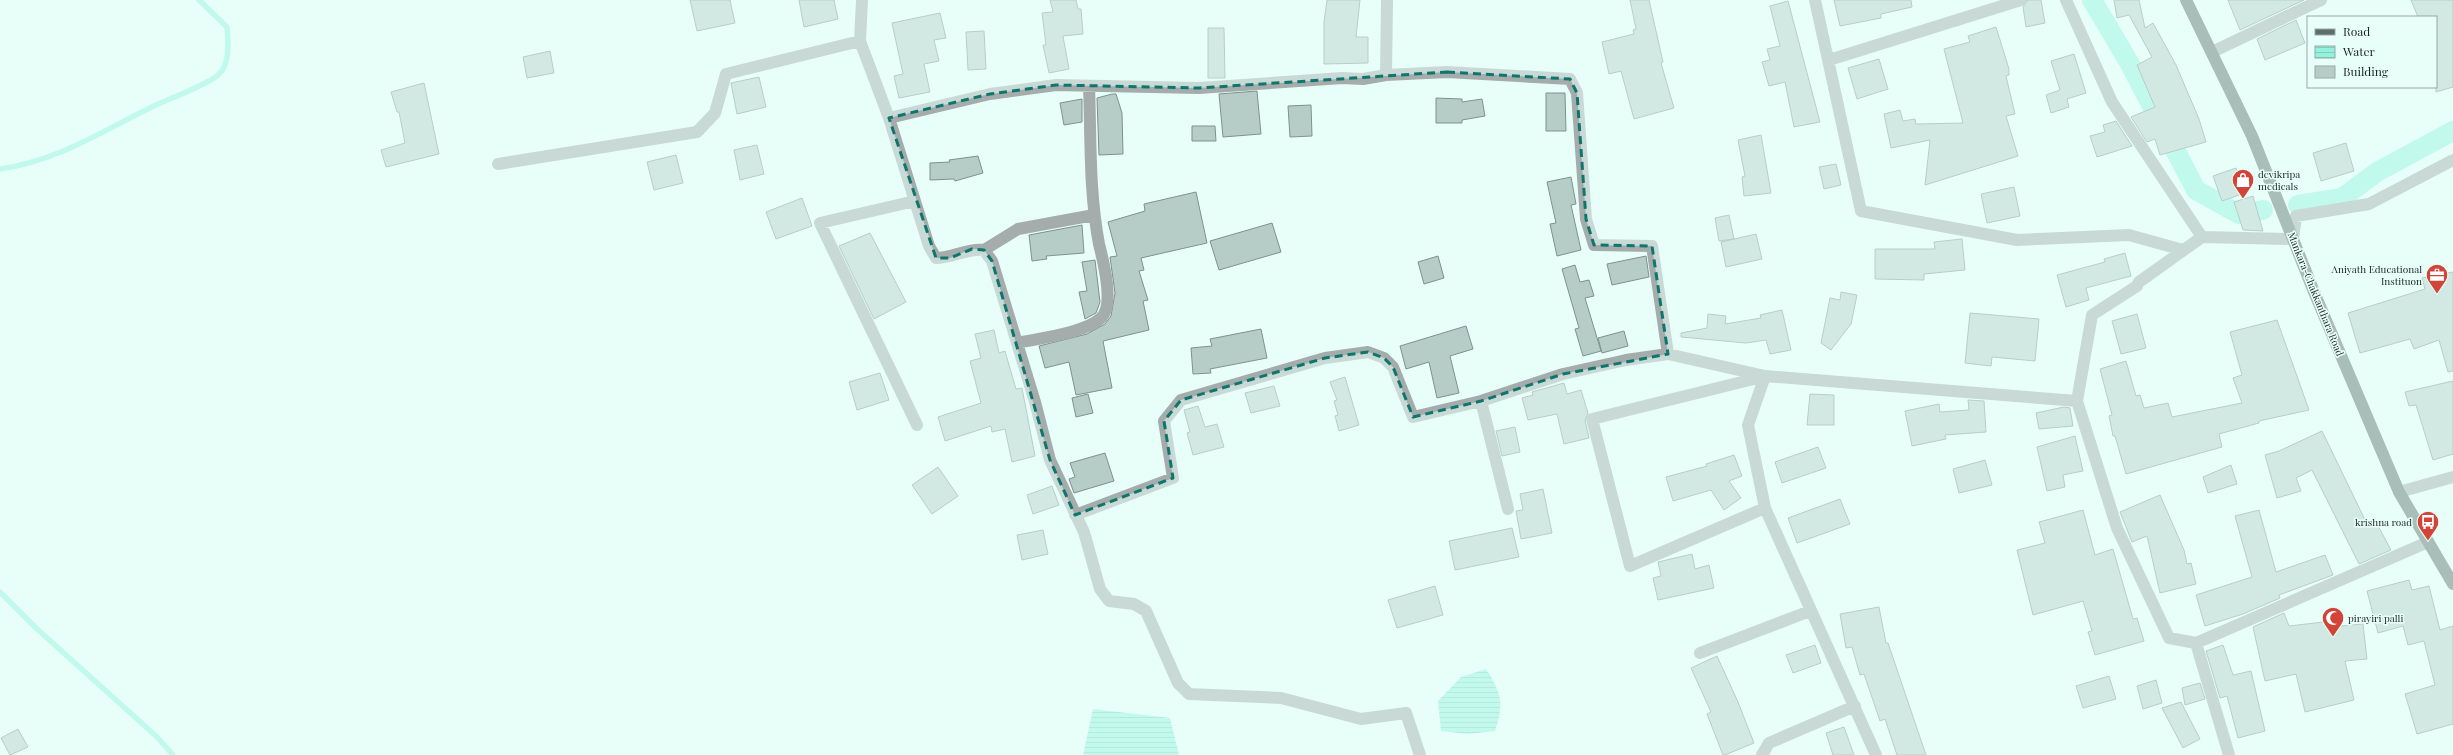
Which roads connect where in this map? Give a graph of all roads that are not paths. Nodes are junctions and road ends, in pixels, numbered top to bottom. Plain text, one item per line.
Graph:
1 (862, 0) edge
2 (1387, 0) edge
3 (1815, 0) edge
4 (2021, 0) edge
5 (2066, 0) edge
6 (2186, 0) edge
7 (2321, 0) edge
8 (860, 41) junction
9 (2212, 52) junction
10 (1829, 60) junction
11 (1386, 75) junction
12 (1089, 86) junction
13 (889, 118) junction
14 (2453, 160) edge
15 (498, 164) dead end
16 (915, 201) junction
17 (1094, 215) junction
18 (2202, 237) junction
19 (2293, 239) junction
20 (984, 250) junction
21 (2183, 250) junction
22 (1017, 343) junction
23 (1668, 354) junction
24 (1765, 376) junction
25 (1481, 401) junction
26 (2077, 401) junction
27 (916, 425) dead end
28 (2453, 477) edge
29 (2399, 492) junction
30 (1765, 508) junction
31 (1508, 509) dead end
32 (1075, 515) junction
33 (2428, 542) junction
34 (2453, 584) edge
35 (1810, 611) junction
36 (2196, 643) junction
37 (1700, 653) dead end
38 (1855, 706) junction
39 (1420, 755) edge
40 (1762, 755) edge
41 (1876, 755) edge
42 (2229, 755) edge

1 - 8 street
2 - 11 street
3 - 10 street
4 - 10 street
5 - 18 street
6 - 9 main road, Mankara-Chakkanthara Road
7 - 9 street
8 - 13 street
8 - 15 street
9 - 19 main road, Mankara-Chakkanthara Road
10 - 21 street
11 - 12 street
11 - 23 street
12 - 13 street
12 - 17 street
13 - 16 street
14 - 19 street
16 - 20 street
16 - 27 street
17 - 20 street
17 - 22 street
18 - 19 street
18 - 21 street
19 - 29 main road, Mankara-Chakkanthara Road
20 - 22 street
21 - 26 street
22 - 32 street
23 - 24 street
23 - 25 street
24 - 26 street
24 - 30 street
24 - 30 street
25 - 31 street
25 - 32 street
26 - 36 street
28 - 29 street
29 - 33 main road, Mankara-Chakkanthara Road
30 - 35 street
32 - 39 street
33 - 34 main road, Mankara-Chakkanthara Road
33 - 36 street
35 - 37 street
35 - 38 street
36 - 42 street
38 - 40 street
38 - 41 street

